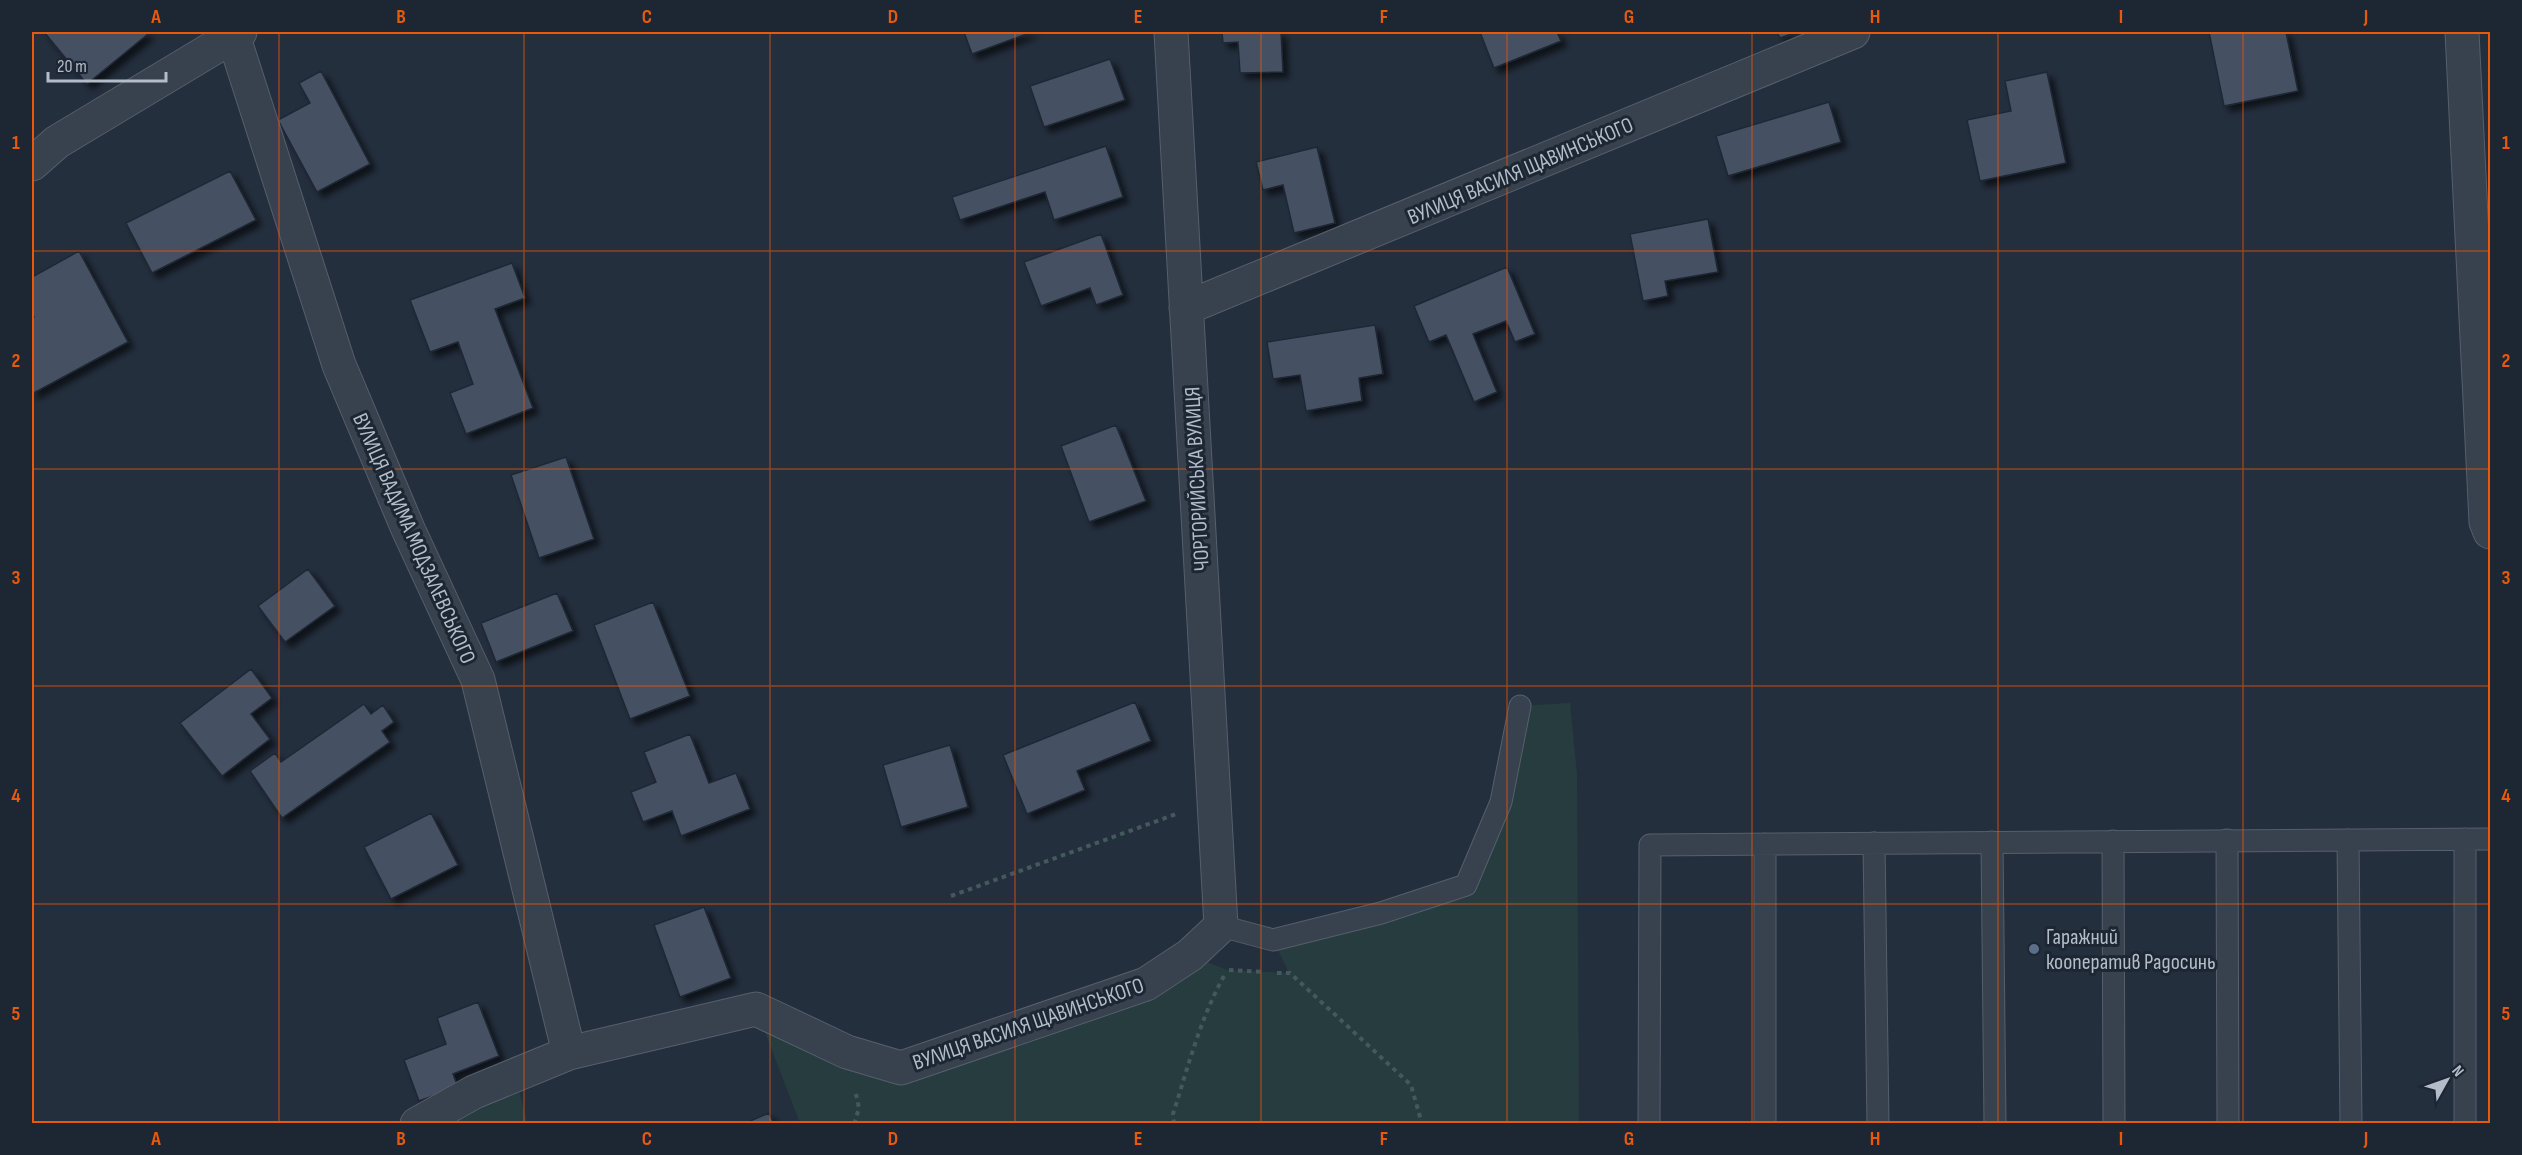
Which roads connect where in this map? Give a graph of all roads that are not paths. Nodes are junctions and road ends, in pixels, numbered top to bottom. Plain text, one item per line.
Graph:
1 (1171, 32) edge
2 (1853, 32) edge
3 (2462, 32) edge
4 (235, 33) edge
5 (32, 164) edge
6 (1186, 308) junction
7 (2490, 532) edge
8 (1520, 706) dead end
9 (2490, 838) edge
10 (2465, 839) junction
11 (2227, 840) junction
12 (2348, 840) junction
13 (2113, 841) junction
14 (1992, 842) junction
15 (1874, 843) junction
16 (1765, 844) junction
17 (1221, 926) junction
18 (569, 1053) junction
19 (417, 1124) edge
20 (1649, 1124) edge
21 (1765, 1124) edge
22 (1878, 1124) edge
23 (1995, 1124) edge
24 (2114, 1124) edge
25 (2228, 1124) edge
26 (2351, 1124) edge
27 (2465, 1124) edge

1 - 6 street, ЧОРТОРИЙСЬКА ВУЛИЦЯ
2 - 6 street, ВУЛИЦЯ ВАСИЛЯ ЩАВИНСЬКОГО
3 - 7 street
4 - 5 street
4 - 18 street, ВУЛИЦЯ ВАДИМА МОДЗАЛЕВСЬКОГО
6 - 17 street, ЧОРТОРИЙСЬКА ВУЛИЦЯ
8 - 17 lane
9 - 10 lane
10 - 12 lane
10 - 27 lane
11 - 12 lane
11 - 13 lane
11 - 25 lane
12 - 26 lane
13 - 14 lane
13 - 24 lane
14 - 15 lane
14 - 23 lane
15 - 16 lane
15 - 22 lane
16 - 20 lane
16 - 21 lane
17 - 18 street, ВУЛИЦЯ ВАСИЛЯ ЩАВИНСЬКОГО
18 - 19 street, ВУЛИЦЯ ВАСИЛЯ ЩАВИНСЬКОГО

